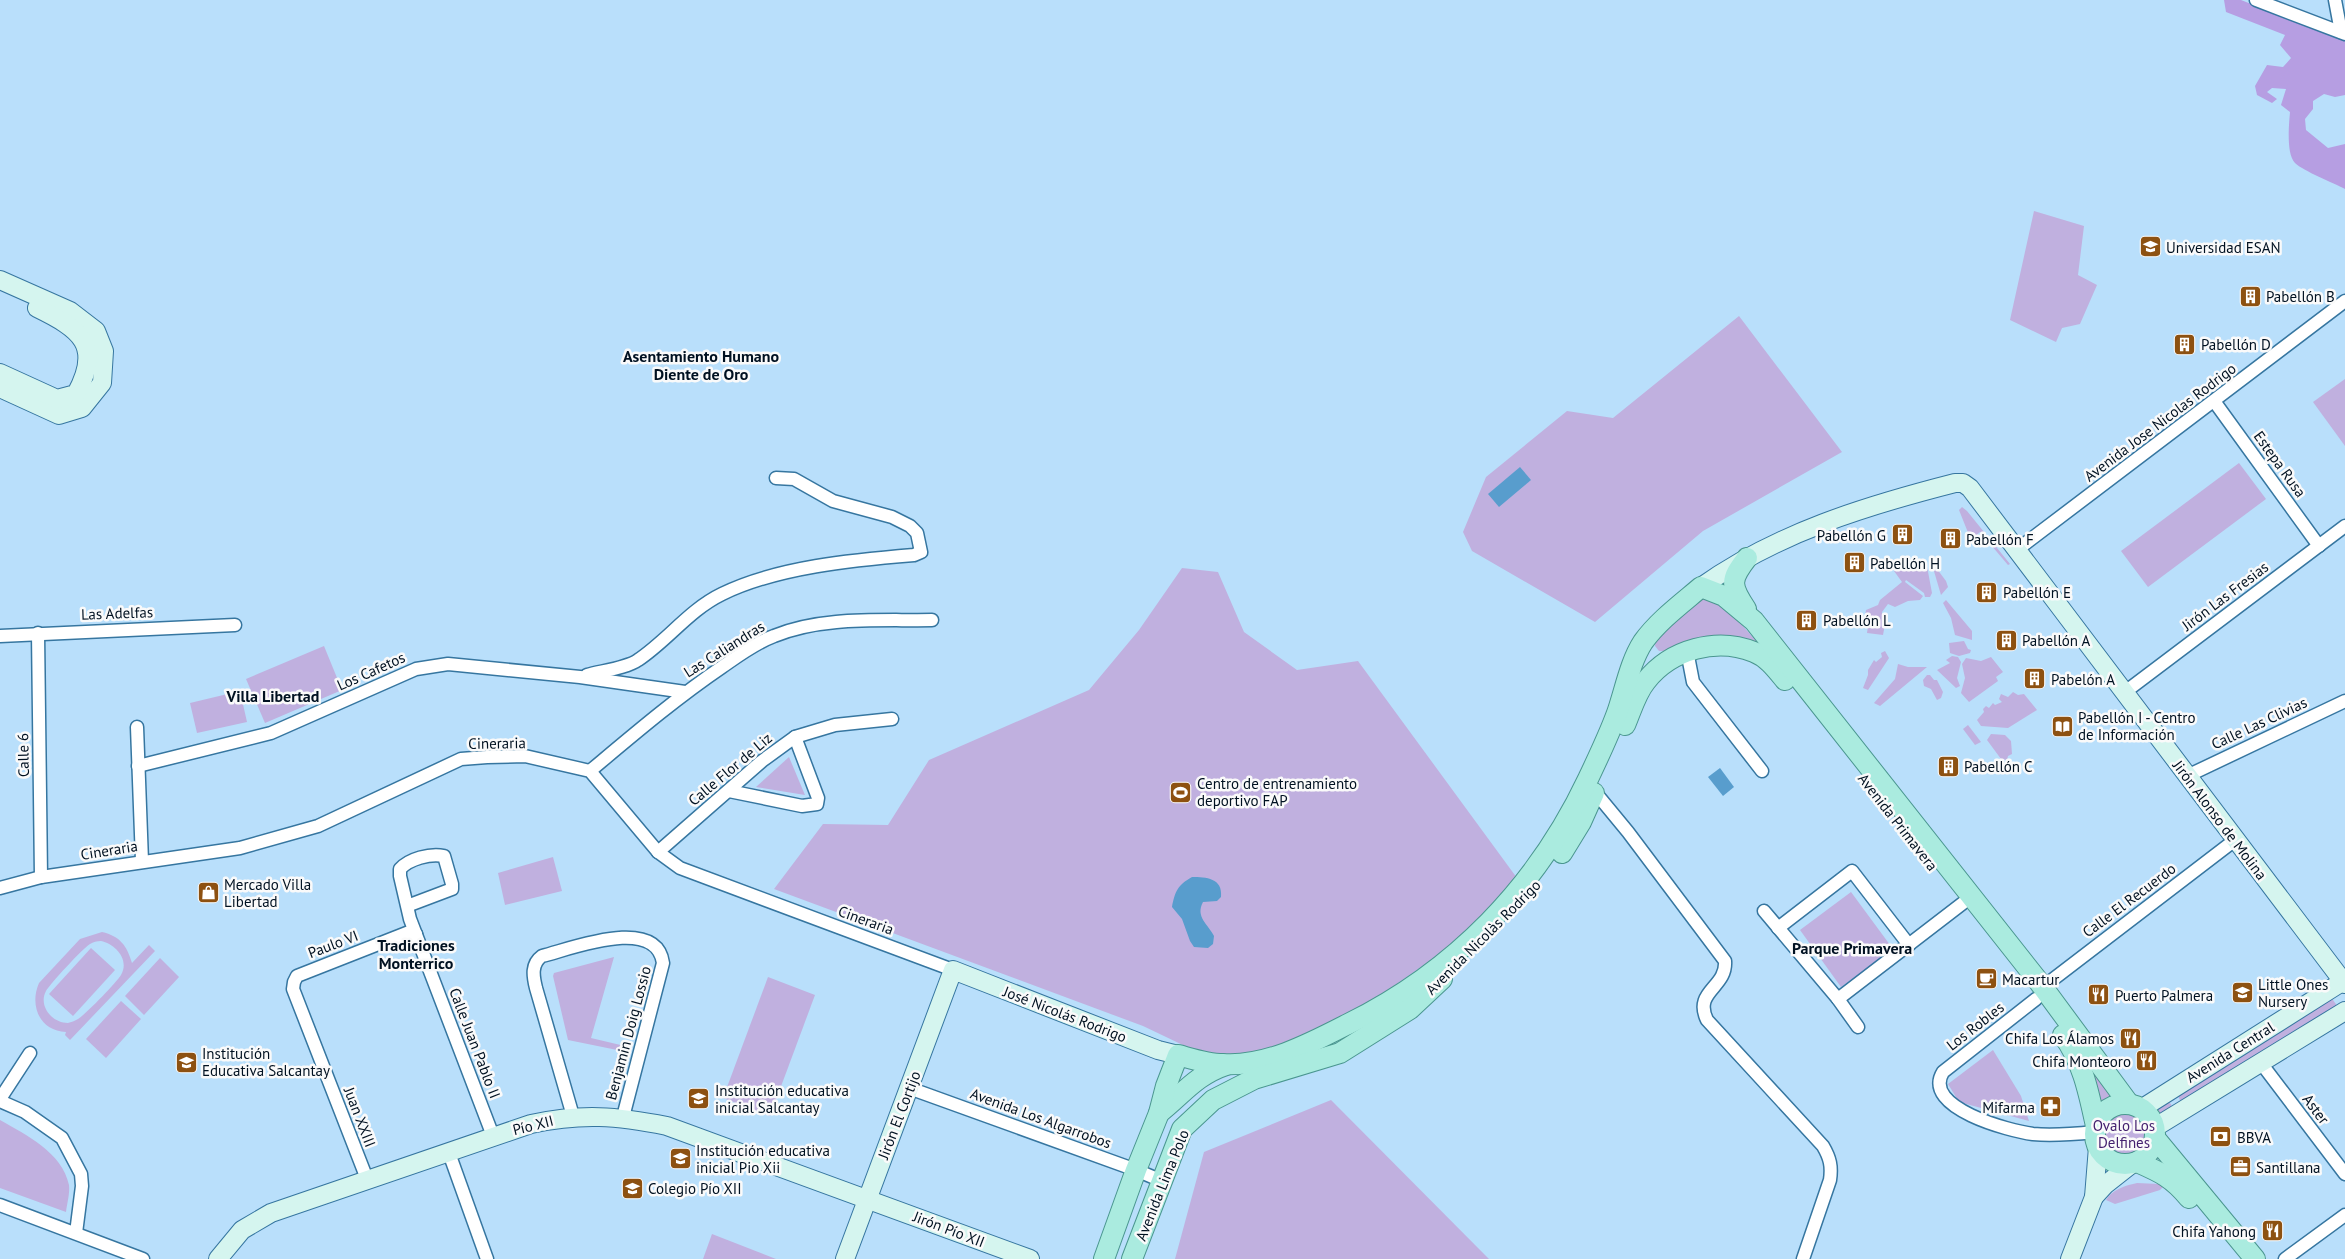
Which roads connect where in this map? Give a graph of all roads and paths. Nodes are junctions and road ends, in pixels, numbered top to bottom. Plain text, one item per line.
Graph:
1 (2256, 0) edge
2 (2335, 0) edge
3 (2343, 33) edge
4 (0, 280) edge
5 (0, 291) edge
6 (2345, 301) edge
7 (0, 372) edge
8 (0, 388) edge
9 (2214, 401) junction
10 (776, 478) dead end
11 (1970, 488) joint
12 (2345, 526) edge
13 (2319, 546) junction
14 (2018, 549) junction
15 (1748, 558) junction
16 (1701, 587) junction
17 (932, 620) dead end
18 (1754, 621) junction
19 (235, 625) dead end
20 (1657, 627) junction
21 (38, 633) junction
22 (0, 636) edge
23 (1687, 651) junction
24 (1668, 660) junction
25 (580, 677) junction
26 (685, 692) junction
27 (2125, 692) junction
28 (2345, 701) edge
29 (1635, 702) joint
30 (892, 719) dead end
31 (137, 727) dead end
32 (795, 737) junction
33 (138, 766) junction
34 (590, 771) junction
35 (1762, 771) dead end
36 (2187, 776) junction
37 (729, 791) junction
38 (1595, 792) junction
39 (2235, 840) junction
40 (658, 852) junction
41 (142, 861) junction
42 (41, 877) junction
43 (0, 888) edge
44 (1963, 903) junction
45 (407, 906) junction
46 (1764, 911) dead end
47 (1778, 928) junction
48 (416, 934) junction
49 (1909, 945) junction
50 (953, 970) junction
51 (2344, 981) edge
52 (294, 982) joint
53 (2040, 993) junction
54 (1838, 999) junction
55 (1410, 1009) joint
56 (2345, 1011) edge
57 (1858, 1027) dead end
58 (30, 1053) dead end
59 (1178, 1055) junction
60 (2261, 1063) junction
61 (1226, 1065) junction
62 (909, 1088) junction
63 (2169, 1091) junction
64 (0, 1100) edge
65 (2135, 1106) junction
66 (2181, 1110) junction
67 (1159, 1113) junction
68 (573, 1116) junction
69 (622, 1117) junction
70 (2154, 1133) junction
71 (2097, 1135) junction
72 (493, 1136) junction
73 (449, 1153) junction
74 (2135, 1162) junction
75 (1136, 1170) junction
76 (2345, 1174) edge
77 (367, 1179) junction
78 (1162, 1181) junction
79 (2094, 1197) junction
80 (867, 1198) junction
81 (0, 1205) edge
82 (2345, 1215) edge
83 (76, 1233) junction
84 (143, 1259) edge
85 (218, 1259) edge
86 (487, 1259) edge
87 (845, 1259) edge
88 (1030, 1259) edge
89 (1104, 1259) edge
90 (1132, 1259) edge
91 (1803, 1259) edge
92 (2070, 1259) edge
93 (2237, 1259) edge
94 (2255, 1259) edge
95 (2285, 1259) edge

1 - 3 street
2 - 3 street
4 - 8 street
5 - 7 street
6 - 9 street, Avenida Jose Nicolas Rodrigo
9 - 13 street, Estepa Rusa
9 - 14 street, Avenida Jose Nicolas Rodrigo
10 - 25 street
11 - 14 street, Jirón Alonso de Molina
11 - 15 street, Avenida Nicolàs Rodrigo
12 - 13 street, Jirón Las Fresias
13 - 27 street, Jirón Las Fresias
14 - 27 street, Jirón Alonso de Molina
15 - 16 street, Avenida Nicolàs Rodrigo
15 - 18 main road
16 - 18 main road, Avenida Primavera
16 - 20 main road, Avenida Nicolàs Rodrigo
17 - 26 street, Las Caliandras
18 - 53 main road, Avenida Primavera
19 - 21 street, Las Adelfas
20 - 24 main road
20 - 61 main road, Avenida Nicolàs Rodrigo
21 - 22 street, Las Adelfas
21 - 42 street, Calle 6
23 - 24 main road, Avenida Primavera
23 - 35 street
23 - 44 main road, Avenida Primavera
24 - 29 main road, Avenida Primavera
25 - 26 street, Los Cafetos
25 - 33 street, Los Cafetos
26 - 34 street, Las Caliandras
27 - 36 street, Jirón Alonso de Molina
28 - 36 street, Calle Las Clivias
29 - 38 main road, Avenida Nicolàs Rodrigo
30 - 32 street, Calle Flor de Liz
31 - 33 street
32 - 37 street, Calle Flor de Liz
32 - 37 street
33 - 41 street
34 - 40 street, Cineraria
34 - 41 street, Cineraria
36 - 39 street, Jirón Alonso de Molina
37 - 40 street, Calle Flor de Liz
38 - 55 main road, Avenida Nicolàs Rodrigo
38 - 91 street
39 - 51 street, Jirón Alonso de Molina
39 - 53 street, Calle El Recuerdo
40 - 50 street, Cineraria
41 - 42 street, Cineraria
42 - 43 street, Cineraria
44 - 49 street
44 - 53 main road, Avenida Primavera
45 - 45 street, Calle Juan Pablo II
45 - 48 street, Calle Juan Pablo II
46 - 47 street
47 - 49 street
47 - 54 street
48 - 52 street, Paulo VI
48 - 72 street, Calle Juan Pablo II
49 - 54 street
50 - 59 street, José Nicolás Rodrigo
50 - 62 street, Jirón El Cortijo
51 - 63 street, Avenida Central
52 - 77 street, Juan XXIII
53 - 65 main road, Avenida Primavera
53 - 71 main road, Avenida Primavera
53 - 71 street, Los Robles
54 - 57 street
55 - 78 main road, Avenida Lima Polo
56 - 60 street, Avenida Central
58 - 64 street
59 - 61 main road, Avenida Nicolàs Rodrigo
59 - 67 main road, Avenida Lima Polo
60 - 66 street, Avenida Central
60 - 76 street, Aster
61 - 67 main road, Avenida Lima Polo
62 - 75 street, Avenida Los Algarrobos
62 - 80 street, Jirón El Cortijo
63 - 65 street, Avenida Central
63 - 66 street
64 - 83 street
65 - 70 main road
65 - 71 main road
66 - 70 street, Avenida Central
67 - 75 main road, Avenida Lima Polo
68 - 69 street, Pío XII
68 - 69 street, Benjamin Doig Lossio
68 - 72 street, Pío XII
69 - 80 street, Pío XII
70 - 74 main road
70 - 94 main road
71 - 74 main road
71 - 79 street
72 - 73 street, Pío XII
73 - 77 street, Pío XII
73 - 86 street
74 - 79 street
74 - 93 main road
75 - 78 street, Avenida Los Algarrobos
75 - 89 main road, Avenida Lima Polo
77 - 85 street, Pío XII
78 - 90 main road, Avenida Lima Polo
79 - 92 street
80 - 87 street, Jirón El Cortijo
80 - 88 street, Jirón Pío XII
81 - 83 street
82 - 95 street
83 - 84 street

